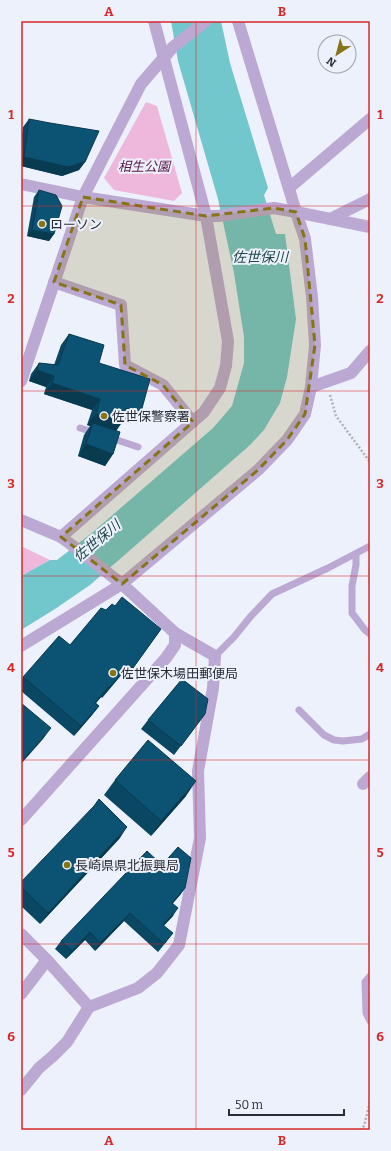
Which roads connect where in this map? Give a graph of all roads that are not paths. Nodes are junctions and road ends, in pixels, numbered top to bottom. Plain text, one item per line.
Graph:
1 (154, 21) edge
2 (206, 21) edge
3 (238, 21) edge
4 (164, 58) junction
5 (370, 119) edge
6 (21, 184) edge
7 (289, 188) junction
8 (83, 197) junction
9 (370, 199) edge
10 (296, 212) junction
11 (212, 216) junction
12 (330, 219) junction
13 (370, 227) edge
14 (54, 282) junction
15 (370, 351) edge
16 (21, 381) edge
17 (311, 387) junction
18 (193, 422) junction
19 (80, 428) dead end
20 (138, 447) dead end
21 (21, 520) edge
22 (61, 537) junction
23 (370, 546) edge
24 (356, 554) junction
25 (122, 584) junction
26 (175, 633) junction
27 (370, 634) edge
28 (21, 646) edge
29 (215, 656) junction
30 (299, 710) dead end
31 (370, 734) edge
32 (21, 820) edge
33 (21, 934) edge
34 (47, 960) junction
35 (370, 976) edge
36 (21, 994) edge
37 (89, 1007) junction
38 (370, 1021) edge
39 (21, 1090) edge

1 - 4 street
2 - 4 street
3 - 7 street
4 - 8 street
4 - 11 street
5 - 7 street
6 - 8 street
7 - 10 street
8 - 11 street
8 - 14 street
9 - 12 street
10 - 11 street
10 - 12 street
10 - 17 street
11 - 18 street
12 - 13 street
14 - 16 street
14 - 18 street
15 - 17 street
17 - 25 street
18 - 22 street
19 - 20 lane
21 - 22 street
22 - 25 street
23 - 24 lane
24 - 27 lane
24 - 29 lane
25 - 26 street
25 - 28 street
26 - 29 street
26 - 32 street
29 - 37 street
30 - 31 lane
33 - 34 street
34 - 36 street
34 - 37 street
35 - 38 lane
37 - 39 street

